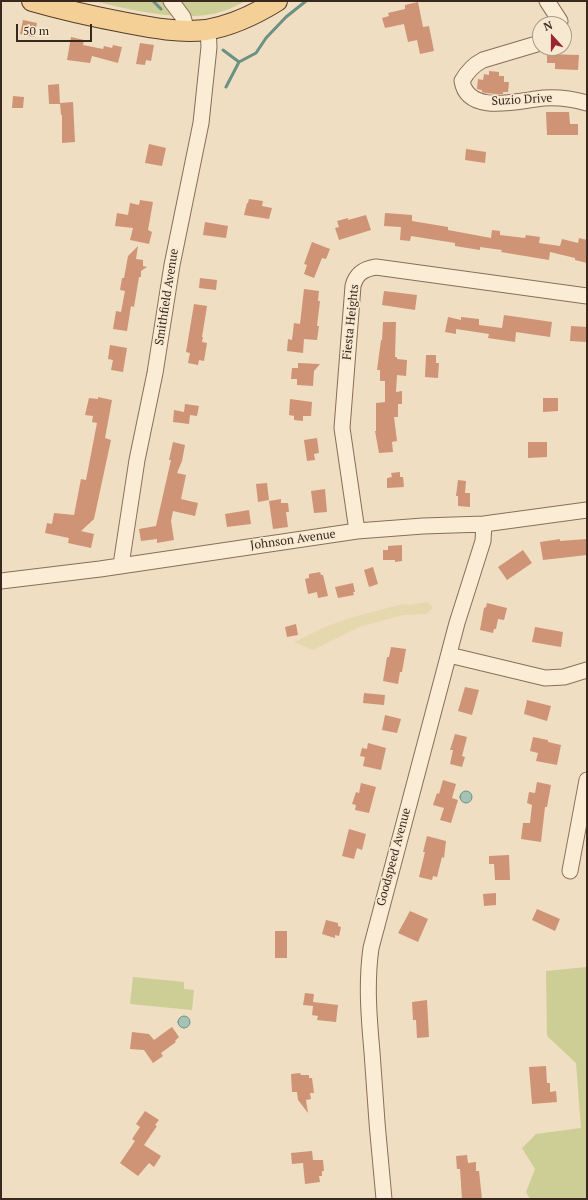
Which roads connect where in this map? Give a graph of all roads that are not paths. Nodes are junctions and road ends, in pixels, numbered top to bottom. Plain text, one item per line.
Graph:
1 (32, 1) edge
2 (171, 1) edge
3 (277, 1) edge
4 (547, 1) edge
5 (557, 16) edge
6 (208, 29) junction
7 (187, 31) junction
8 (532, 45) edge
9 (587, 103) edge
10 (587, 296) edge
11 (587, 510) edge
12 (484, 524) junction
13 (357, 531) junction
14 (122, 565) junction
15 (1, 581) edge
16 (449, 655) junction
17 (586, 675) edge
18 (587, 780) edge
19 (570, 871) dead end
20 (384, 1199) edge

1 - 7 main road
2 - 7 street
3 - 6 main road
4 - 5 street
6 - 7 main road
6 - 14 street, Smithfield Avenue
8 - 9 street, Suzio Drive
10 - 13 street, Fiesta Heights
11 - 12 street, Johnson Avenue
12 - 13 street, Johnson Avenue
12 - 16 street, Goodspeed Avenue
13 - 14 street, Johnson Avenue
14 - 15 street, Johnson Avenue
16 - 17 street
16 - 20 street, Goodspeed Avenue
18 - 19 street

